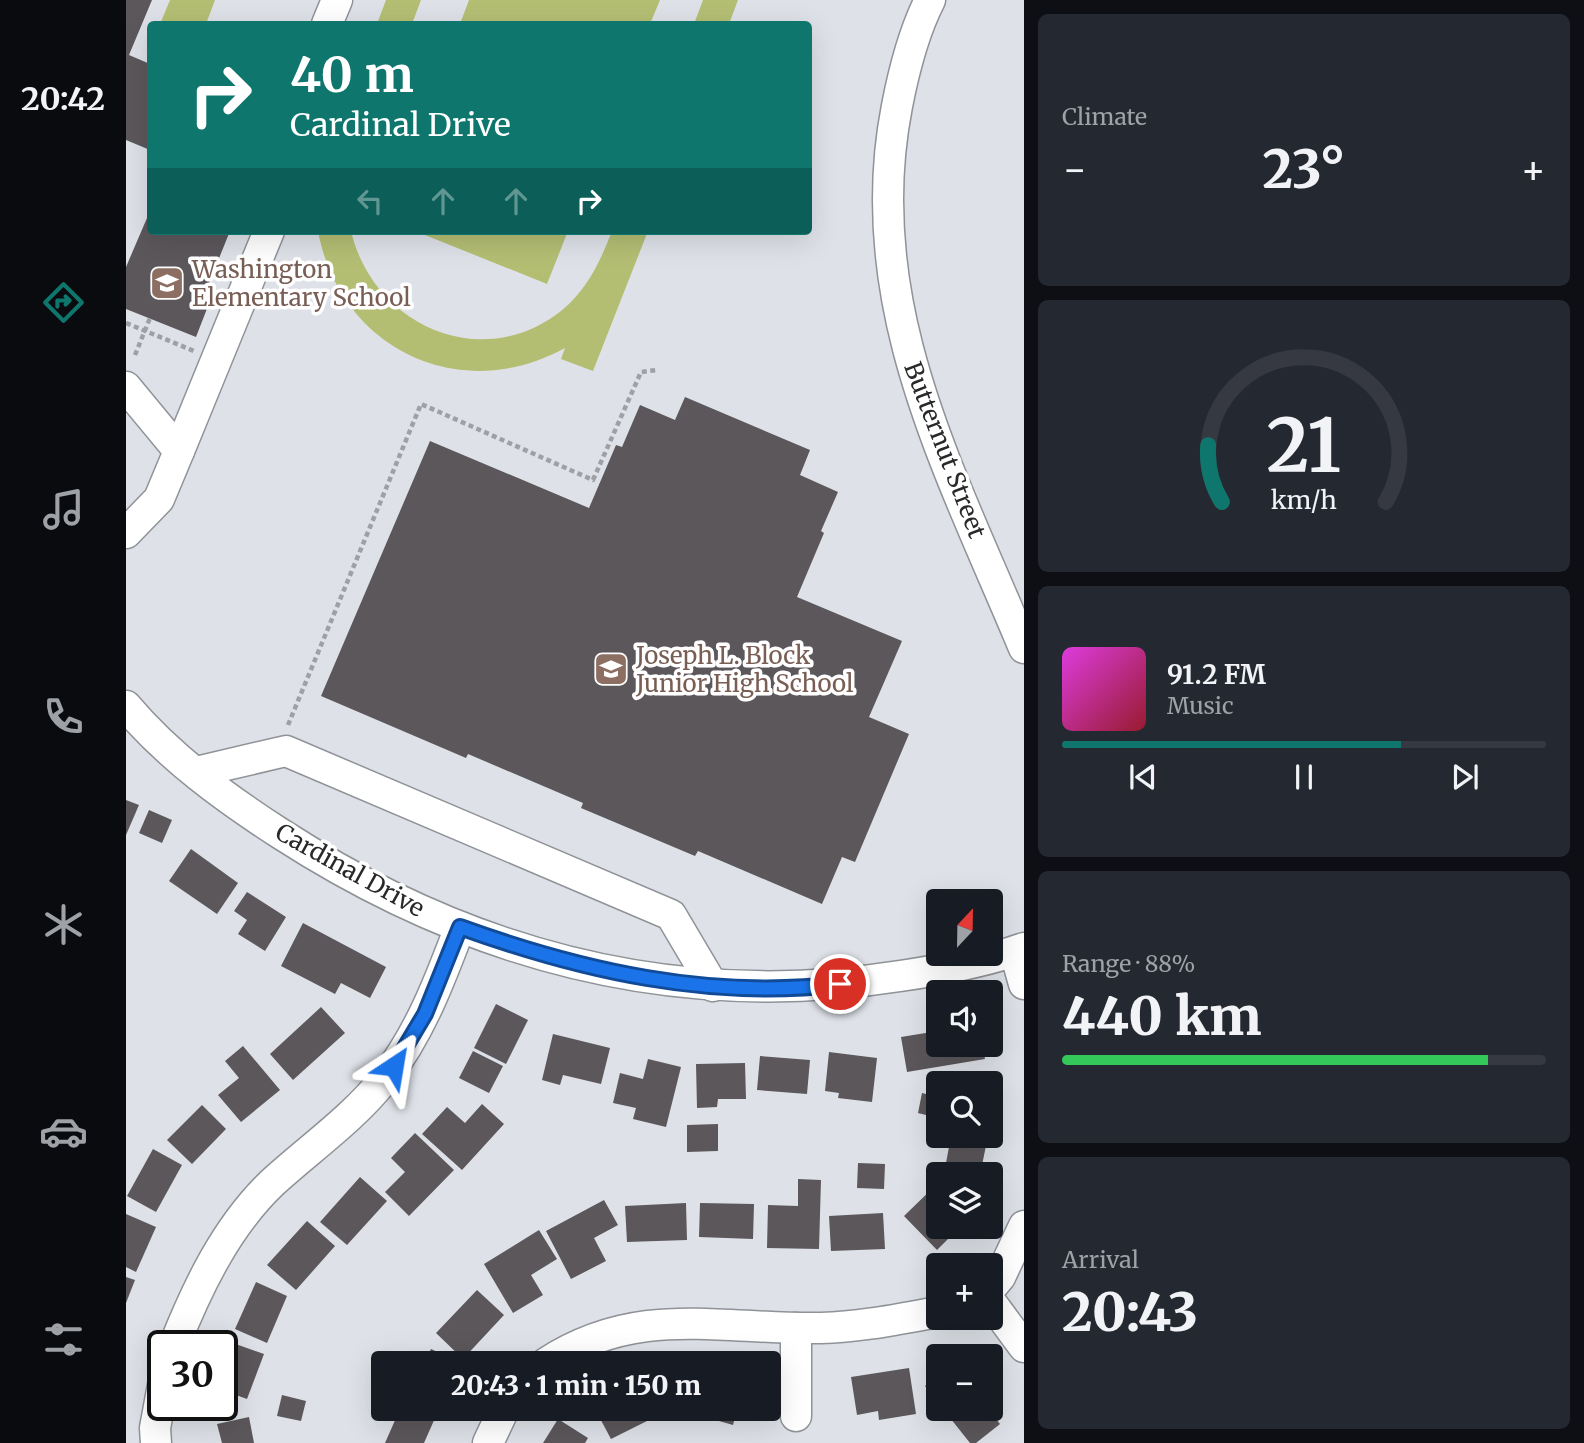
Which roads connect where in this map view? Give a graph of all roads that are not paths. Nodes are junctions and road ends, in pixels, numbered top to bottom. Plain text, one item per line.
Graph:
1 (337, 0) edge
2 (929, 0) edge
3 (328, 21) edge
4 (267, 235) edge
5 (126, 387) edge
6 (178, 451) junction
7 (126, 533) edge
8 (1023, 643) edge
9 (126, 706) edge
10 (196, 772) junction
11 (460, 927) junction
12 (1019, 950) edge
13 (1024, 984) edge
14 (713, 986) junction
15 (1024, 1226) edge
16 (1003, 1270) edge
17 (926, 1314) edge
18 (1003, 1319) edge
19 (796, 1328) junction
20 (181, 1330) edge
21 (1024, 1348) edge
22 (568, 1351) edge
23 (796, 1416) dead end
24 (156, 1421) edge
25 (498, 1421) edge
26 (156, 1443) edge
27 (488, 1443) edge

1 - 3 street
2 - 8 street, Butternut Street
4 - 6 street
5 - 6 street
6 - 7 street
9 - 10 street, Cardinal Drive
10 - 11 street, Cardinal Drive
10 - 14 street
11 - 14 street, Cardinal Drive
11 - 20 street
12 - 13 street
12 - 14 street, Cardinal Drive
15 - 16 street
17 - 19 street
18 - 21 street
19 - 22 street
19 - 23 street
24 - 26 street
25 - 27 street

